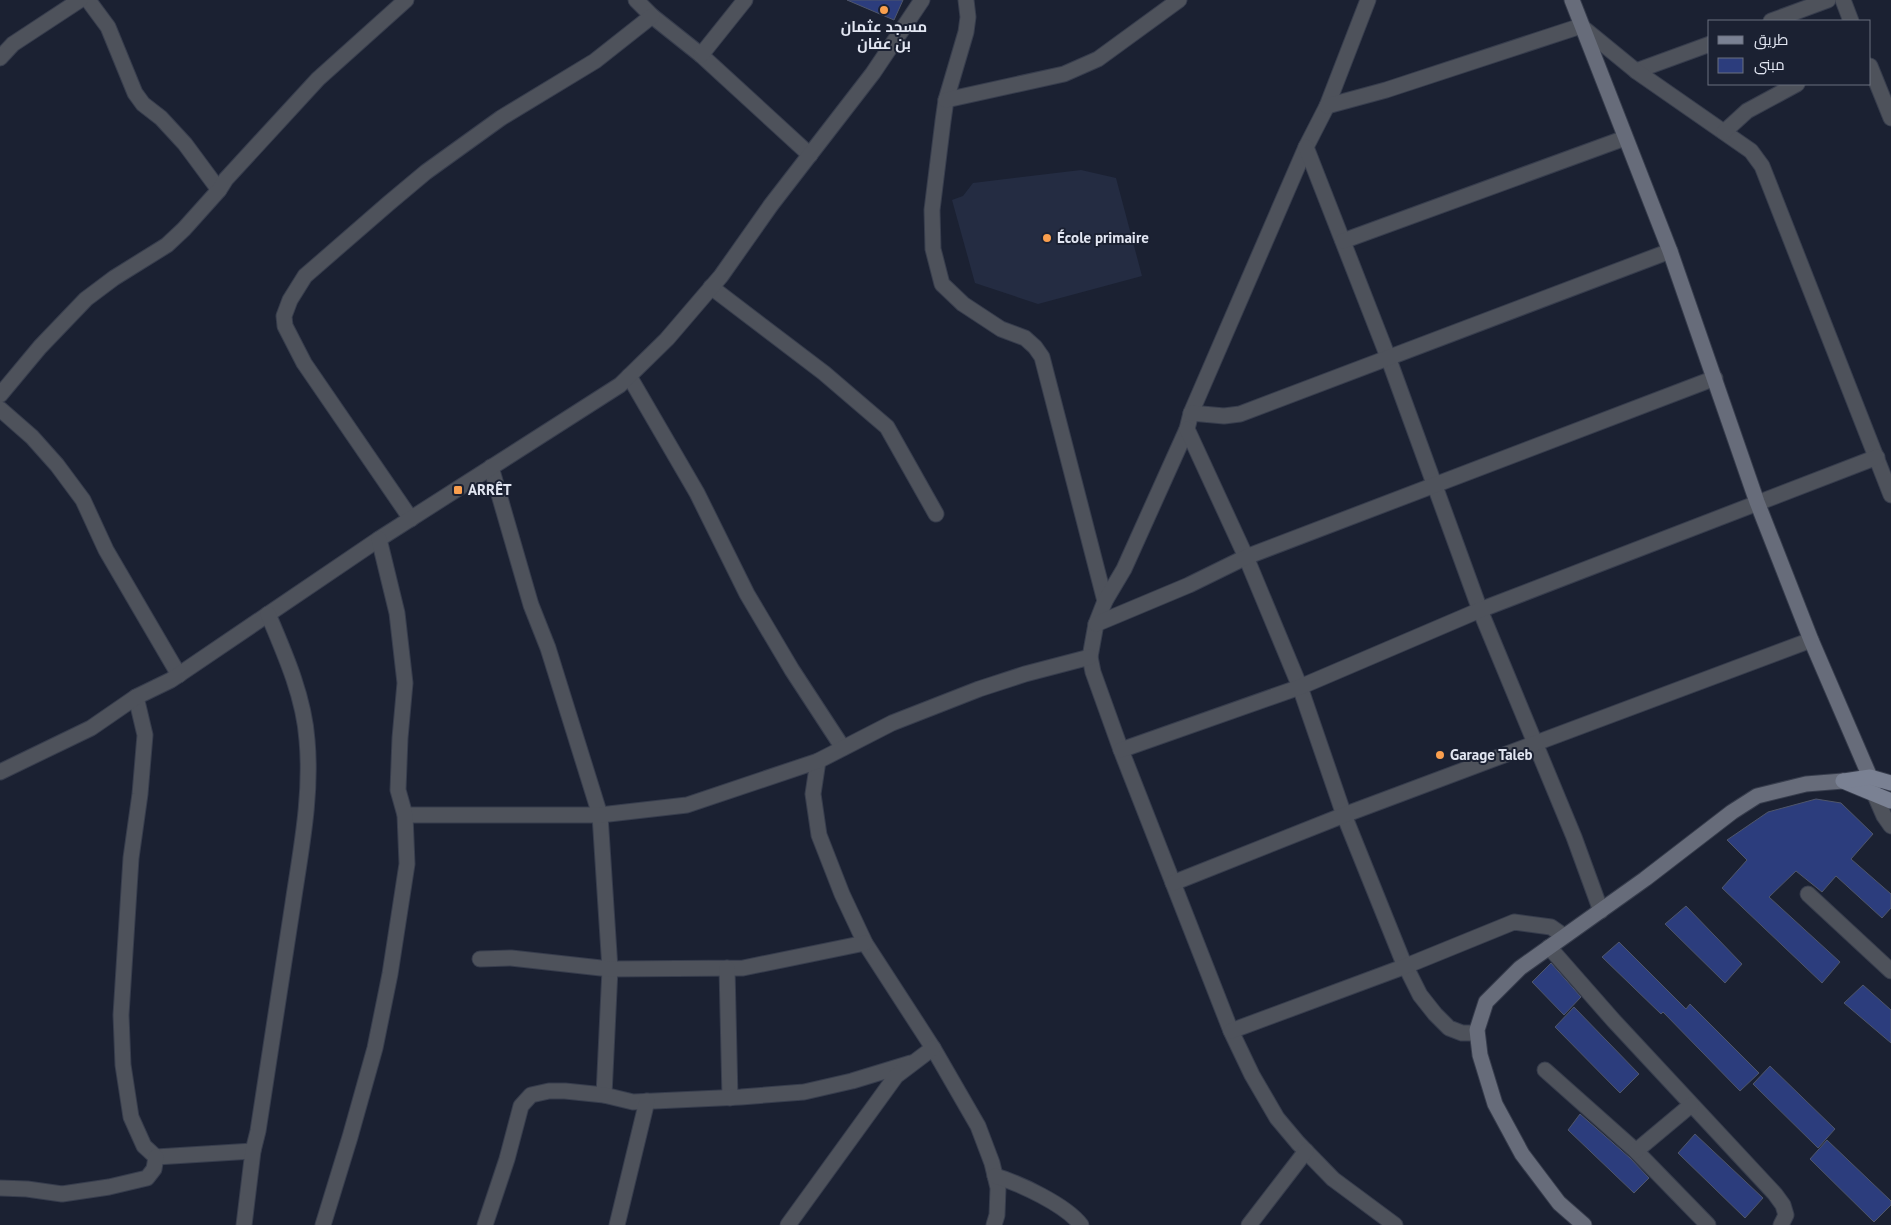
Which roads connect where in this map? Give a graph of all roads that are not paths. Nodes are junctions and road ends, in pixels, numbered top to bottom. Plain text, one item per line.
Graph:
1 (80, 0) edge
2 (88, 0) edge
3 (406, 0) edge
4 (636, 0) edge
5 (745, 0) edge
6 (922, 0) edge
7 (966, 0) edge
8 (1179, 0) edge
9 (1368, 0) edge
10 (1572, 0) edge
11 (1828, 0) edge
12 (1843, 0) edge
13 (652, 16) junction
14 (1774, 20) edge
15 (1851, 20) edge
16 (1581, 26) junction
17 (1708, 45) edge
18 (701, 55) junction
19 (0, 58) edge
20 (1871, 68) edge
21 (1636, 71) junction
22 (1795, 85) edge
23 (946, 100) junction
24 (1327, 106) junction
25 (1891, 118) edge
26 (1724, 132) junction
27 (1625, 138) junction
28 (1306, 147) junction
29 (810, 155) junction
30 (219, 190) junction
31 (1343, 240) junction
32 (1670, 251) junction
33 (711, 287) junction
34 (1388, 356) junction
35 (629, 376) junction
36 (1715, 378) junction
37 (0, 395) edge
38 (0, 409) edge
39 (1191, 413) junction
40 (1187, 429) junction
41 (1876, 457) junction
42 (491, 468) junction
43 (1436, 486) junction
44 (1891, 495) edge
45 (1757, 502) junction
46 (936, 514) dead end
47 (411, 519) junction
48 (379, 539) junction
49 (1246, 557) junction
50 (1105, 601) junction
51 (1480, 610) junction
52 (268, 614) junction
53 (1096, 624) junction
54 (1811, 640) junction
55 (1090, 657) junction
56 (179, 674) junction
57 (1300, 687) junction
58 (136, 697) junction
59 (1535, 744) junction
60 (843, 748) junction
61 (1121, 750) junction
62 (818, 761) junction
63 (0, 772) edge
64 (1870, 776) junction
65 (1843, 781) junction
66 (1891, 783) edge
67 (1874, 793) junction
68 (1891, 801) edge
69 (405, 815) junction
70 (600, 815) junction
71 (1344, 815) junction
72 (1891, 826) edge
73 (1173, 884) junction
74 (1808, 894) dead end
75 (1600, 911) junction
76 (1564, 936) junction
77 (865, 943) junction
78 (1549, 947) junction
79 (480, 959) dead end
80 (1406, 966) junction
81 (727, 968) junction
82 (610, 969) junction
83 (1891, 971) edge
84 (1231, 1030) junction
85 (1477, 1033) junction
86 (932, 1048) junction
87 (911, 1063) junction
88 (1545, 1070) dead end
89 (604, 1095) junction
90 (730, 1098) junction
91 (647, 1102) junction
92 (1691, 1105) junction
93 (253, 1151) junction
94 (1306, 1151) junction
95 (1636, 1151) junction
96 (156, 1157) junction
97 (995, 1176) junction
98 (0, 1188) edge
99 (244, 1225) edge
100 (323, 1225) edge
101 (485, 1225) edge
102 (617, 1225) edge
103 (788, 1225) edge
104 (994, 1225) edge
105 (1080, 1225) edge
106 (1249, 1225) edge
107 (1395, 1225) edge
108 (1584, 1225) edge
109 (1708, 1225) edge
110 (1781, 1225) edge

1 - 19 street
2 - 30 street
3 - 30 street
4 - 13 street
5 - 18 street
6 - 29 street
7 - 23 street
8 - 23 street
9 - 24 street
10 - 16 main road
11 - 14 street
12 - 15 street
13 - 18 street
13 - 47 street
16 - 21 street
16 - 24 street
16 - 27 main road
17 - 21 street
18 - 29 street
20 - 25 street
21 - 26 street
22 - 26 street
23 - 50 street
24 - 28 street
26 - 41 street
27 - 31 street
27 - 32 main road
28 - 31 street
28 - 39 street
29 - 33 street
30 - 37 street
31 - 34 street
32 - 34 street
32 - 36 main road
33 - 35 street
33 - 46 street
34 - 39 street
34 - 43 street
35 - 42 street
35 - 60 street
36 - 43 street
36 - 45 main road
38 - 56 street
39 - 40 street
40 - 49 street
40 - 50 street
41 - 44 street
41 - 45 street
42 - 47 street
42 - 70 street
43 - 49 street
43 - 51 street
45 - 51 street
45 - 54 main road
47 - 48 street
48 - 52 street
48 - 69 street
49 - 53 street
49 - 57 street
50 - 53 street
51 - 57 street
51 - 59 street
52 - 56 street
52 - 93 street
53 - 55 street
54 - 59 street
54 - 64 main road
55 - 60 street
55 - 61 street
56 - 58 street
57 - 61 street
57 - 71 street
58 - 63 street
58 - 96 street
59 - 71 street
59 - 75 street
60 - 62 street
61 - 73 street
62 - 70 street
62 - 77 street
64 - 65 main road
64 - 66 main road
64 - 67 main road
65 - 67 main road
65 - 75 main road
67 - 68 main road
67 - 72 street
69 - 70 street
69 - 100 street
70 - 82 street
71 - 73 street
71 - 80 street
73 - 84 street
74 - 83 street
75 - 76 main road
76 - 78 main road
76 - 80 street
77 - 81 street
77 - 86 street
78 - 85 main road
78 - 92 street
79 - 82 street
80 - 84 street
80 - 85 street
81 - 82 street
81 - 90 street
82 - 89 street
84 - 94 street
85 - 108 main road
86 - 87 street
86 - 97 street
87 - 90 street
87 - 103 street
88 - 95 street
89 - 91 street
89 - 101 street
90 - 91 street
91 - 102 street
92 - 95 street
92 - 110 street
93 - 96 street
93 - 99 street
94 - 106 street
94 - 107 street
95 - 109 street
96 - 98 street
97 - 104 street
97 - 105 street

